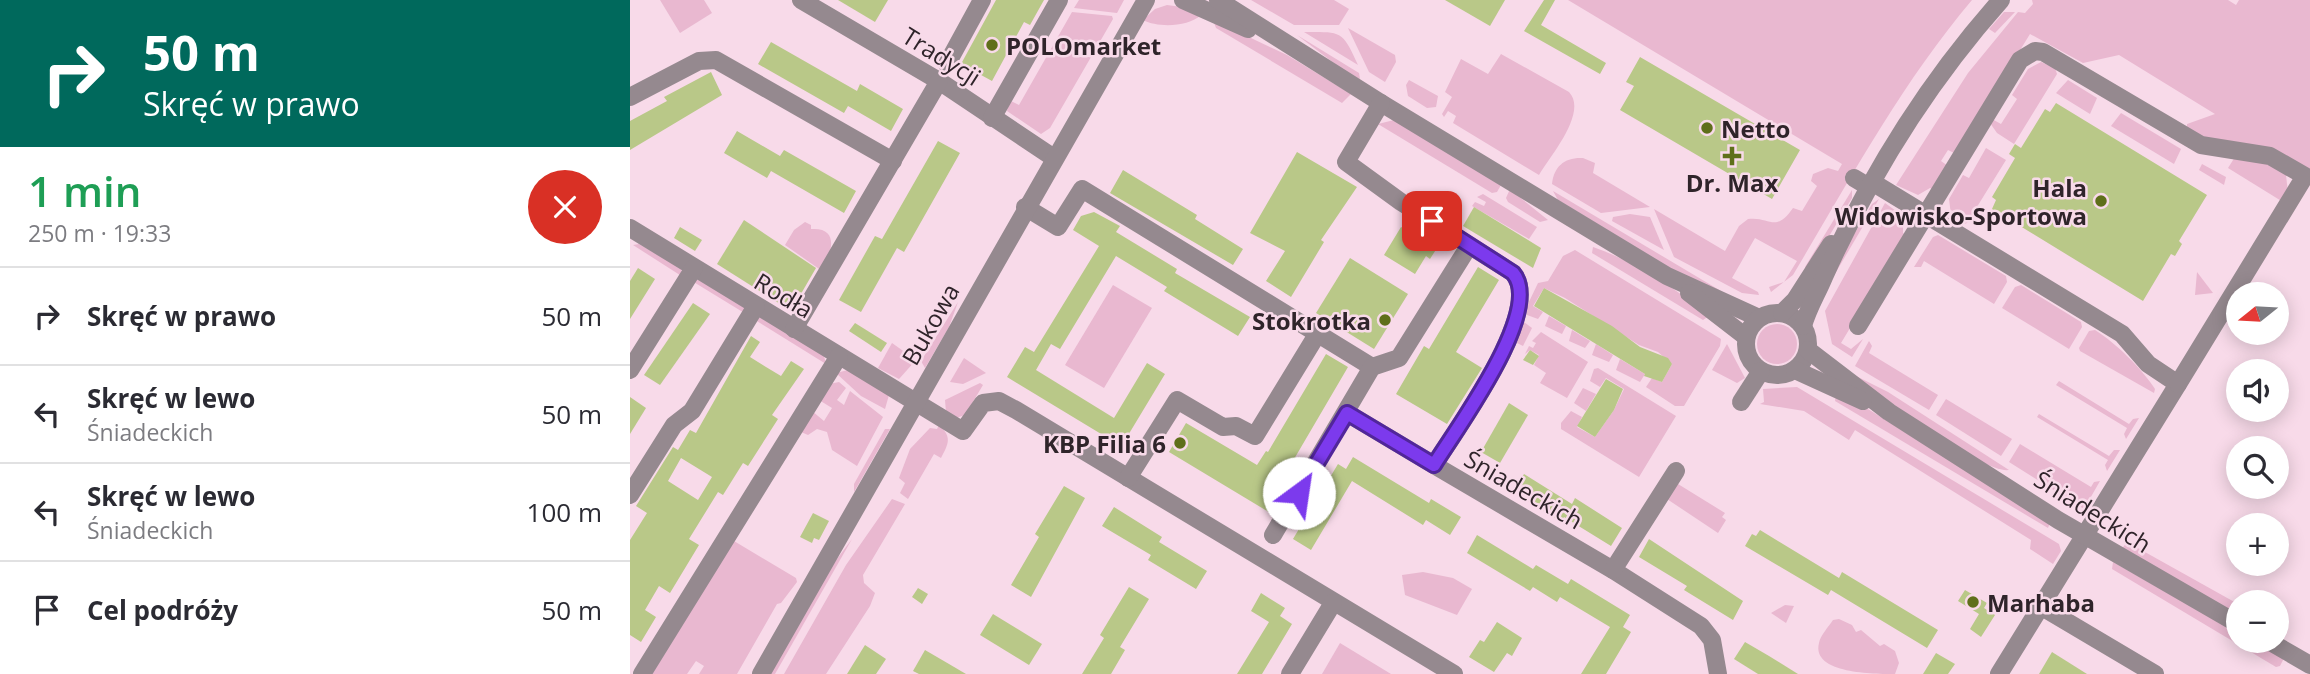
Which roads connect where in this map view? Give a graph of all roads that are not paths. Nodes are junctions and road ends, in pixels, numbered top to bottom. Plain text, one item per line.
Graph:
1 (801, 0) edge
2 (982, 0) edge
3 (1059, 0) edge
4 (1146, 0) edge
5 (1183, 0) edge
6 (1218, 0) edge
7 (2001, 0) edge
8 (1297, 49) junction
9 (947, 64) dead end
10 (939, 81) junction
11 (630, 97) edge
12 (1381, 103) junction
13 (992, 118) junction
14 (1054, 158) junction
15 (893, 161) junction
16 (1865, 183) junction
17 (1026, 207) junction
18 (1927, 214) junction
19 (1852, 217) junction
20 (631, 231) edge
21 (1469, 246) junction
22 (694, 268) junction
23 (1667, 276) junction
24 (756, 306) junction
25 (1782, 313) junction
26 (1759, 318) junction
27 (1802, 326) junction
28 (1858, 326) dead end
29 (794, 329) junction
30 (1318, 333) junction
31 (1746, 337) junction
32 (1808, 350) junction
33 (839, 356) junction
34 (1372, 367) junction
35 (630, 370) edge
36 (1795, 370) junction
37 (1760, 371) junction
38 (2178, 384) junction
39 (914, 402) junction
40 (1741, 402) dead end
41 (1889, 412) junction
42 (1347, 413) junction
43 (1434, 465) junction
44 (1675, 471) dead end
45 (1128, 478) junction
46 (630, 495) edge
47 (1273, 535) dead end
48 (2086, 537) junction
49 (1613, 570) junction
50 (1334, 603) junction
51 (2042, 607) junction
52 (2226, 617) edge
53 (2289, 653) edge
54 (2310, 665) edge
55 (642, 674) edge
56 (761, 674) edge
57 (1290, 674) edge
58 (1454, 674) edge
59 (1718, 674) edge
60 (1999, 674) edge
61 (2154, 674) edge

1 - 10 street, Tradycji
2 - 9 street
3 - 13 street
4 - 14 street, Bukowa
5 - 8 street
6 - 8 street
7 - 16 street
8 - 12 street
10 - 13 street, Tradycji
10 - 15 street
11 - 15 street
12 - 21 street, Śniadeckich
12 - 23 street
13 - 14 street, Tradycji
14 - 17 street, Bukowa
15 - 29 street
16 - 18 street
16 - 19 street
17 - 30 street
17 - 39 street, Bukowa
18 - 28 street
18 - 38 street
18 - 38 street
19 - 25 street
19 - 27 street
20 - 22 street, Rodła
21 - 34 street
21 - 43 street, Śniadeckich
22 - 24 street, Rodła
22 - 35 street
23 - 26 street
23 - 31 street
24 - 29 street, Rodła
24 - 46 street
25 - 26 street
25 - 27 street
26 - 31 street
27 - 32 street
29 - 33 street, Rodła
30 - 34 street
30 - 45 street
31 - 37 street
32 - 36 street
32 - 41 street, Śniadeckich
33 - 39 street, Rodła
33 - 55 street
34 - 42 street
36 - 37 street
36 - 41 street, Śniadeckich
37 - 40 street
38 - 48 street
39 - 45 street, Rodła
39 - 56 street, Bukowa
41 - 48 street, Śniadeckich
42 - 43 street
42 - 47 street
43 - 49 street, Śniadeckich
44 - 49 street
45 - 50 street
48 - 51 street
48 - 52 street, Śniadeckich
49 - 59 street, Śniadeckich
50 - 57 street
50 - 58 street
51 - 60 street
51 - 61 street
53 - 54 street

